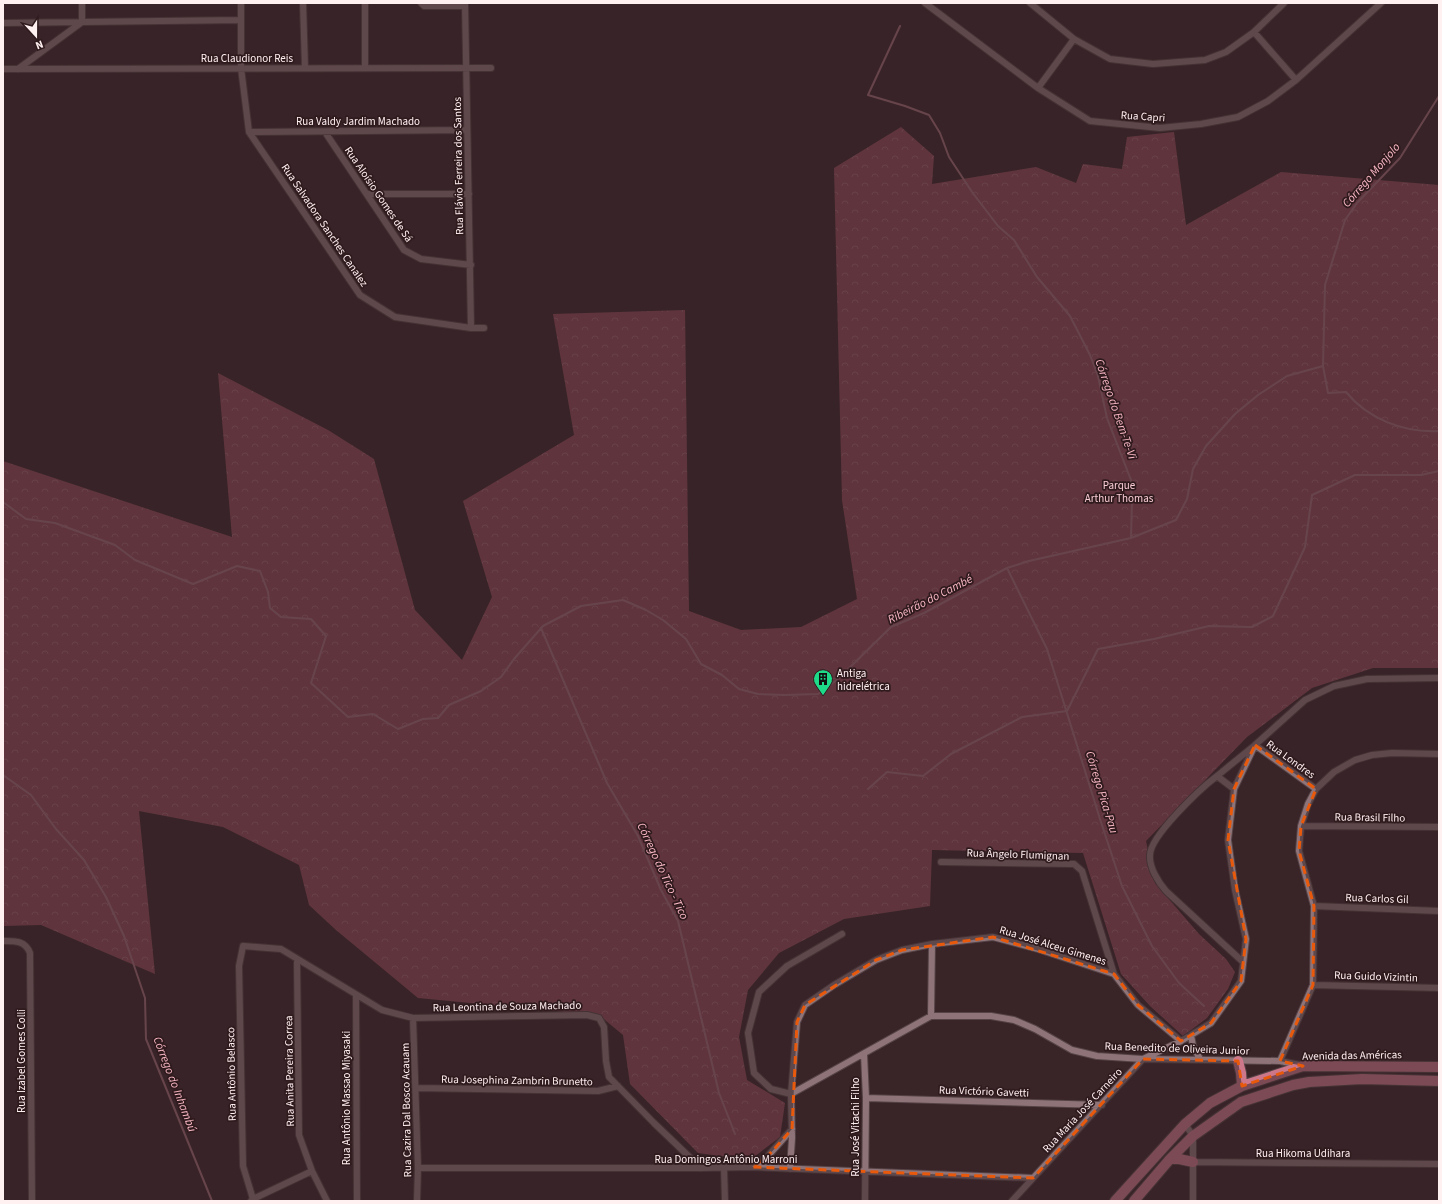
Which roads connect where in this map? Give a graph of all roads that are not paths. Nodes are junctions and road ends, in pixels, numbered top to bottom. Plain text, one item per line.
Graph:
1 (82, 3) edge
2 (241, 3) edge
3 (303, 3) edge
4 (365, 3) edge
5 (421, 3) edge
6 (925, 3) edge
7 (1030, 3) edge
8 (1284, 3) edge
9 (1380, 3) edge
10 (465, 5) edge
11 (241, 20) junction
12 (82, 22) junction
13 (3, 23) edge
14 (1254, 32) junction
15 (1074, 39) junction
16 (241, 68) junction
17 (305, 68) junction
18 (365, 68) junction
19 (466, 68) junction
20 (491, 68) dead end
21 (3, 69) edge
22 (17, 69) junction
23 (1296, 80) junction
24 (1038, 88) junction
25 (468, 130) junction
26 (249, 132) junction
27 (325, 132) junction
28 (367, 194) junction
29 (469, 194) junction
30 (471, 264) junction
31 (471, 328) junction
32 (484, 328) dead end
33 (1439, 678) edge
34 (1255, 745) junction
35 (1439, 754) edge
36 (1217, 776) junction
37 (1234, 789) junction
38 (1316, 789) junction
39 (1301, 826) junction
40 (1439, 827) edge
41 (941, 862) dead end
42 (1314, 906) junction
43 (1439, 910) edge
44 (842, 934) dead end
45 (3, 942) edge
46 (932, 944) junction
47 (244, 946) joint
48 (297, 959) junction
49 (1243, 962) junction
50 (1114, 974) junction
51 (1313, 985) junction
52 (1439, 988) edge
53 (356, 995) junction
54 (930, 1016) junction
55 (413, 1018) junction
56 (1191, 1035) junction
57 (1180, 1040) junction
58 (864, 1054) junction
59 (1143, 1059) junction
60 (1200, 1059) junction
61 (1238, 1061) junction
62 (1280, 1061) junction
63 (1302, 1066) junction
64 (1439, 1067) edge
65 (1439, 1081) edge
66 (618, 1086) junction
67 (1242, 1086) junction
68 (416, 1088) junction
69 (792, 1094) junction
70 (866, 1098) junction
71 (1102, 1104) junction
72 (1185, 1124) junction
73 (792, 1128) junction
74 (1193, 1136) junction
75 (1170, 1159) junction
76 (1194, 1162) junction
77 (1439, 1164) edge
78 (752, 1167) junction
79 (418, 1168) junction
80 (701, 1168) junction
81 (724, 1168) junction
82 (790, 1169) junction
83 (312, 1171) junction
84 (865, 1172) junction
85 (1033, 1178) junction
86 (253, 1200) edge
87 (32, 1201) edge
88 (327, 1201) edge
89 (357, 1201) edge
90 (417, 1201) edge
91 (725, 1201) edge
92 (865, 1201) edge
93 (1012, 1201) edge
94 (1115, 1201) edge
95 (1134, 1201) edge
96 (1193, 1201) edge

1 - 12 street
2 - 11 street, Rua Salvadora Sanches Canalez
3 - 17 street
4 - 18 street
5 - 10 street
6 - 24 street, Rua Capri
7 - 15 street
8 - 14 street
9 - 23 street, Rua Capri
10 - 19 street, Rua Flávio Ferreira dos Santos
11 - 12 street
11 - 16 street, Rua Salvadora Sanches Canalez
12 - 13 street
12 - 22 street
14 - 15 street
14 - 23 street
15 - 24 street
16 - 17 street, Rua Claudionor Reis
16 - 22 street, Rua Claudionor Reis
16 - 26 street, Rua Salvadora Sanches Canalez
17 - 18 street, Rua Claudionor Reis
18 - 19 street, Rua Claudionor Reis
19 - 20 street, Rua Claudionor Reis
19 - 25 street, Rua Flávio Ferreira dos Santos
21 - 22 street, Rua Claudionor Reis
23 - 24 street, Rua Capri
25 - 27 street, Rua Valdy Jardim Machado
25 - 29 street, Rua Flávio Ferreira dos Santos
26 - 27 street, Rua Valdy Jardim Machado
26 - 31 street, Rua Salvadora Sanches Canalez
27 - 28 street, Rua Aloísio Gomes de Sá
28 - 29 street
28 - 30 street, Rua Aloísio Gomes de Sá
29 - 30 street, Rua Flávio Ferreira dos Santos
30 - 31 street, Rua Flávio Ferreira dos Santos
31 - 32 street, Rua Salvadora Sanches Canalez
33 - 34 street
34 - 36 street
34 - 37 street, Rua Maria José Carneiro
34 - 38 street, Rua Londres
35 - 38 street
36 - 37 street
36 - 49 street
37 - 49 street, Rua Maria José Carneiro
38 - 39 street
39 - 40 street, Rua Brasil Filho
39 - 42 street
41 - 50 street, Rua Ângelo Flumignan
42 - 43 street, Rua Carlos Gil
42 - 51 street
44 - 69 street
45 - 87 street, Rua Izabel Gomes Colli
46 - 50 street, Rua José Alceu Gimenes
46 - 54 street
46 - 69 street, Rua José Alceu Gimenes
47 - 48 street, Rua Leontina de Souza Machado
47 - 86 street, Rua Antônio Belasco
48 - 53 street, Rua Leontina de Souza Machado
48 - 83 street, Rua Anita Pereira Correa
49 - 56 street, Rua Maria José Carneiro
50 - 57 street, Rua Ângelo Flumignan
51 - 52 street, Rua Guido Vizintin
51 - 62 street
53 - 55 street, Rua Leontina de Souza Machado
53 - 89 street, Rua Antônio Massao Miyasaki
54 - 58 street, Rua Benedito de Oliveira Junior
54 - 59 street, Rua Benedito de Oliveira Junior
55 - 66 street, Rua Leontina de Souza Machado
55 - 68 street, Rua Cazira Dal Bosco Acauam
56 - 57 street, Rua Maria José Carneiro
56 - 60 street
57 - 59 street, Rua Maria José Carneiro
58 - 69 street, Rua Benedito de Oliveira Junior
58 - 70 street, Rua José Vitachi Filho
59 - 60 street, Rua Benedito de Oliveira Junior
59 - 71 street, Rua Maria José Carneiro
60 - 61 street, Rua Benedito de Oliveira Junior
61 - 62 street, Rua Benedito de Oliveira Junior
61 - 67 main road
62 - 63 street, Rua Benedito de Oliveira Junior
63 - 64 main road, Avenida das Américas
63 - 67 main road, Avenida das Américas
65 - 74 main road
66 - 68 street, Rua Josephina Zambrin Brunetto
66 - 80 street, Rua Leontina de Souza Machado
67 - 72 main road, Avenida das Américas
68 - 79 street, Rua Cazira Dal Bosco Acauam
69 - 73 street, Rua José Alceu Gimenes
70 - 71 street, Rua Victório Gavetti
70 - 84 street, Rua José Vitachi Filho
71 - 85 street, Rua Maria José Carneiro
72 - 74 street
72 - 94 main road, Avenida das Américas
73 - 78 street
73 - 82 street, Rua José Alceu Gimenes
74 - 75 main road
74 - 76 street
75 - 76 main road
75 - 95 main road
76 - 77 street, Rua Hikoma Udihara
76 - 96 street
78 - 81 street, Rua Domingos Antônio Marroni
78 - 82 street, Rua Domingos Antônio Marroni
79 - 80 street, Rua Domingos Antônio Marroni
79 - 90 street, Rua Cazira Dal Bosco Acauam
80 - 81 street, Rua Domingos Antônio Marroni
81 - 91 street
82 - 84 street, Rua Domingos Antônio Marroni
83 - 86 street
83 - 88 street, Rua Anita Pereira Correa
84 - 85 street, Rua Domingos Antônio Marroni
84 - 92 street, Rua José Vitachi Filho
85 - 93 street, Rua Maria José Carneiro

